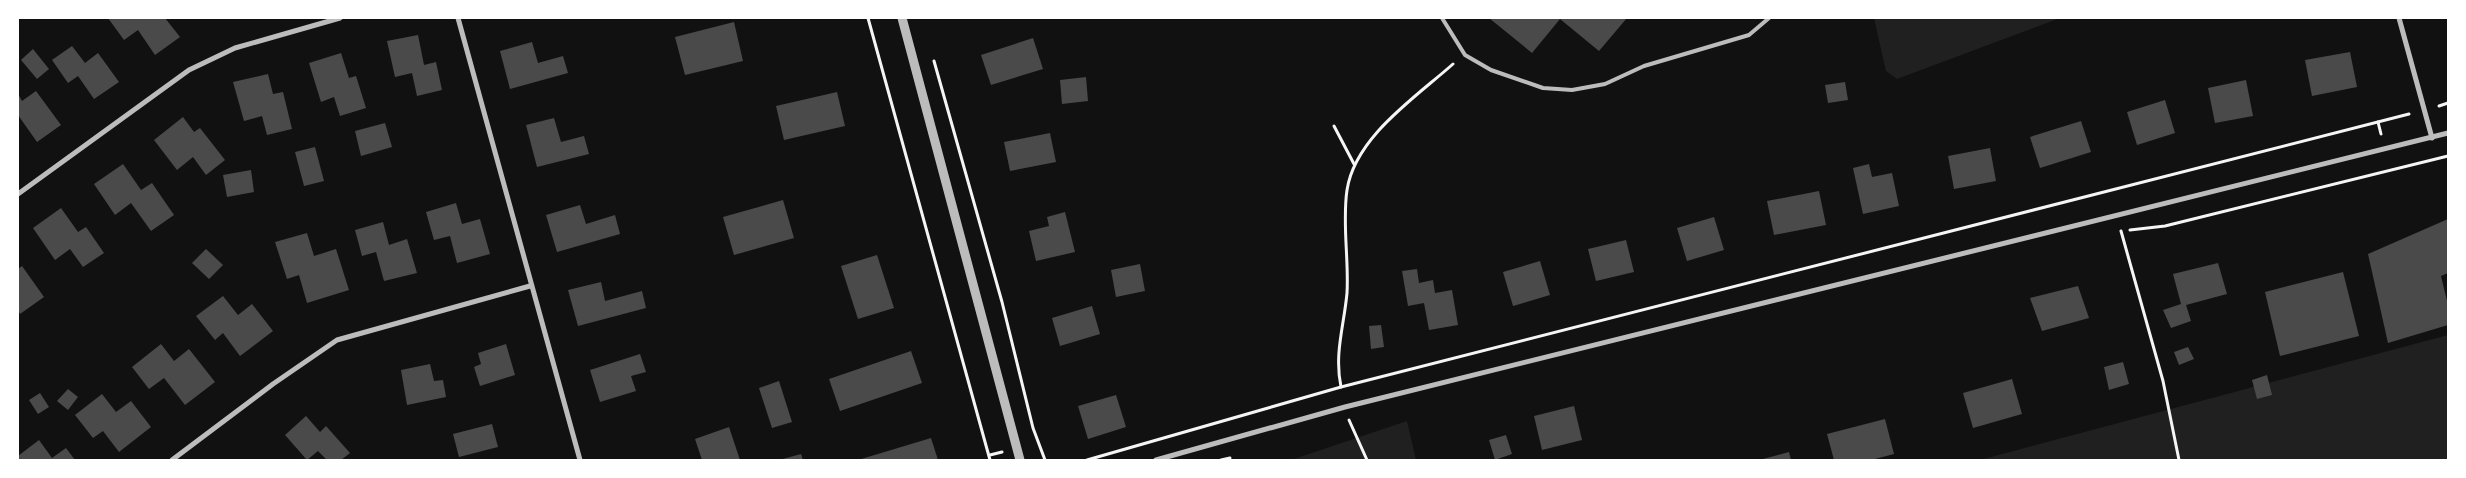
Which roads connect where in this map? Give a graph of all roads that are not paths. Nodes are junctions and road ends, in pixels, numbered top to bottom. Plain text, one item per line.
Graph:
1 (340, 18) edge
2 (458, 18) edge
3 (902, 18) edge
4 (1442, 18) edge
5 (1769, 18) edge
6 (2399, 18) edge
7 (2448, 133) edge
8 (2432, 138) junction
9 (18, 194) edge
10 (530, 286) junction
11 (172, 460) edge
12 (580, 460) edge
13 (1020, 460) edge
14 (1156, 460) edge

1 - 9 street
2 - 10 street
3 - 13 street
4 - 5 lane
6 - 8 street
7 - 8 street
8 - 14 street
10 - 11 street
10 - 12 street

